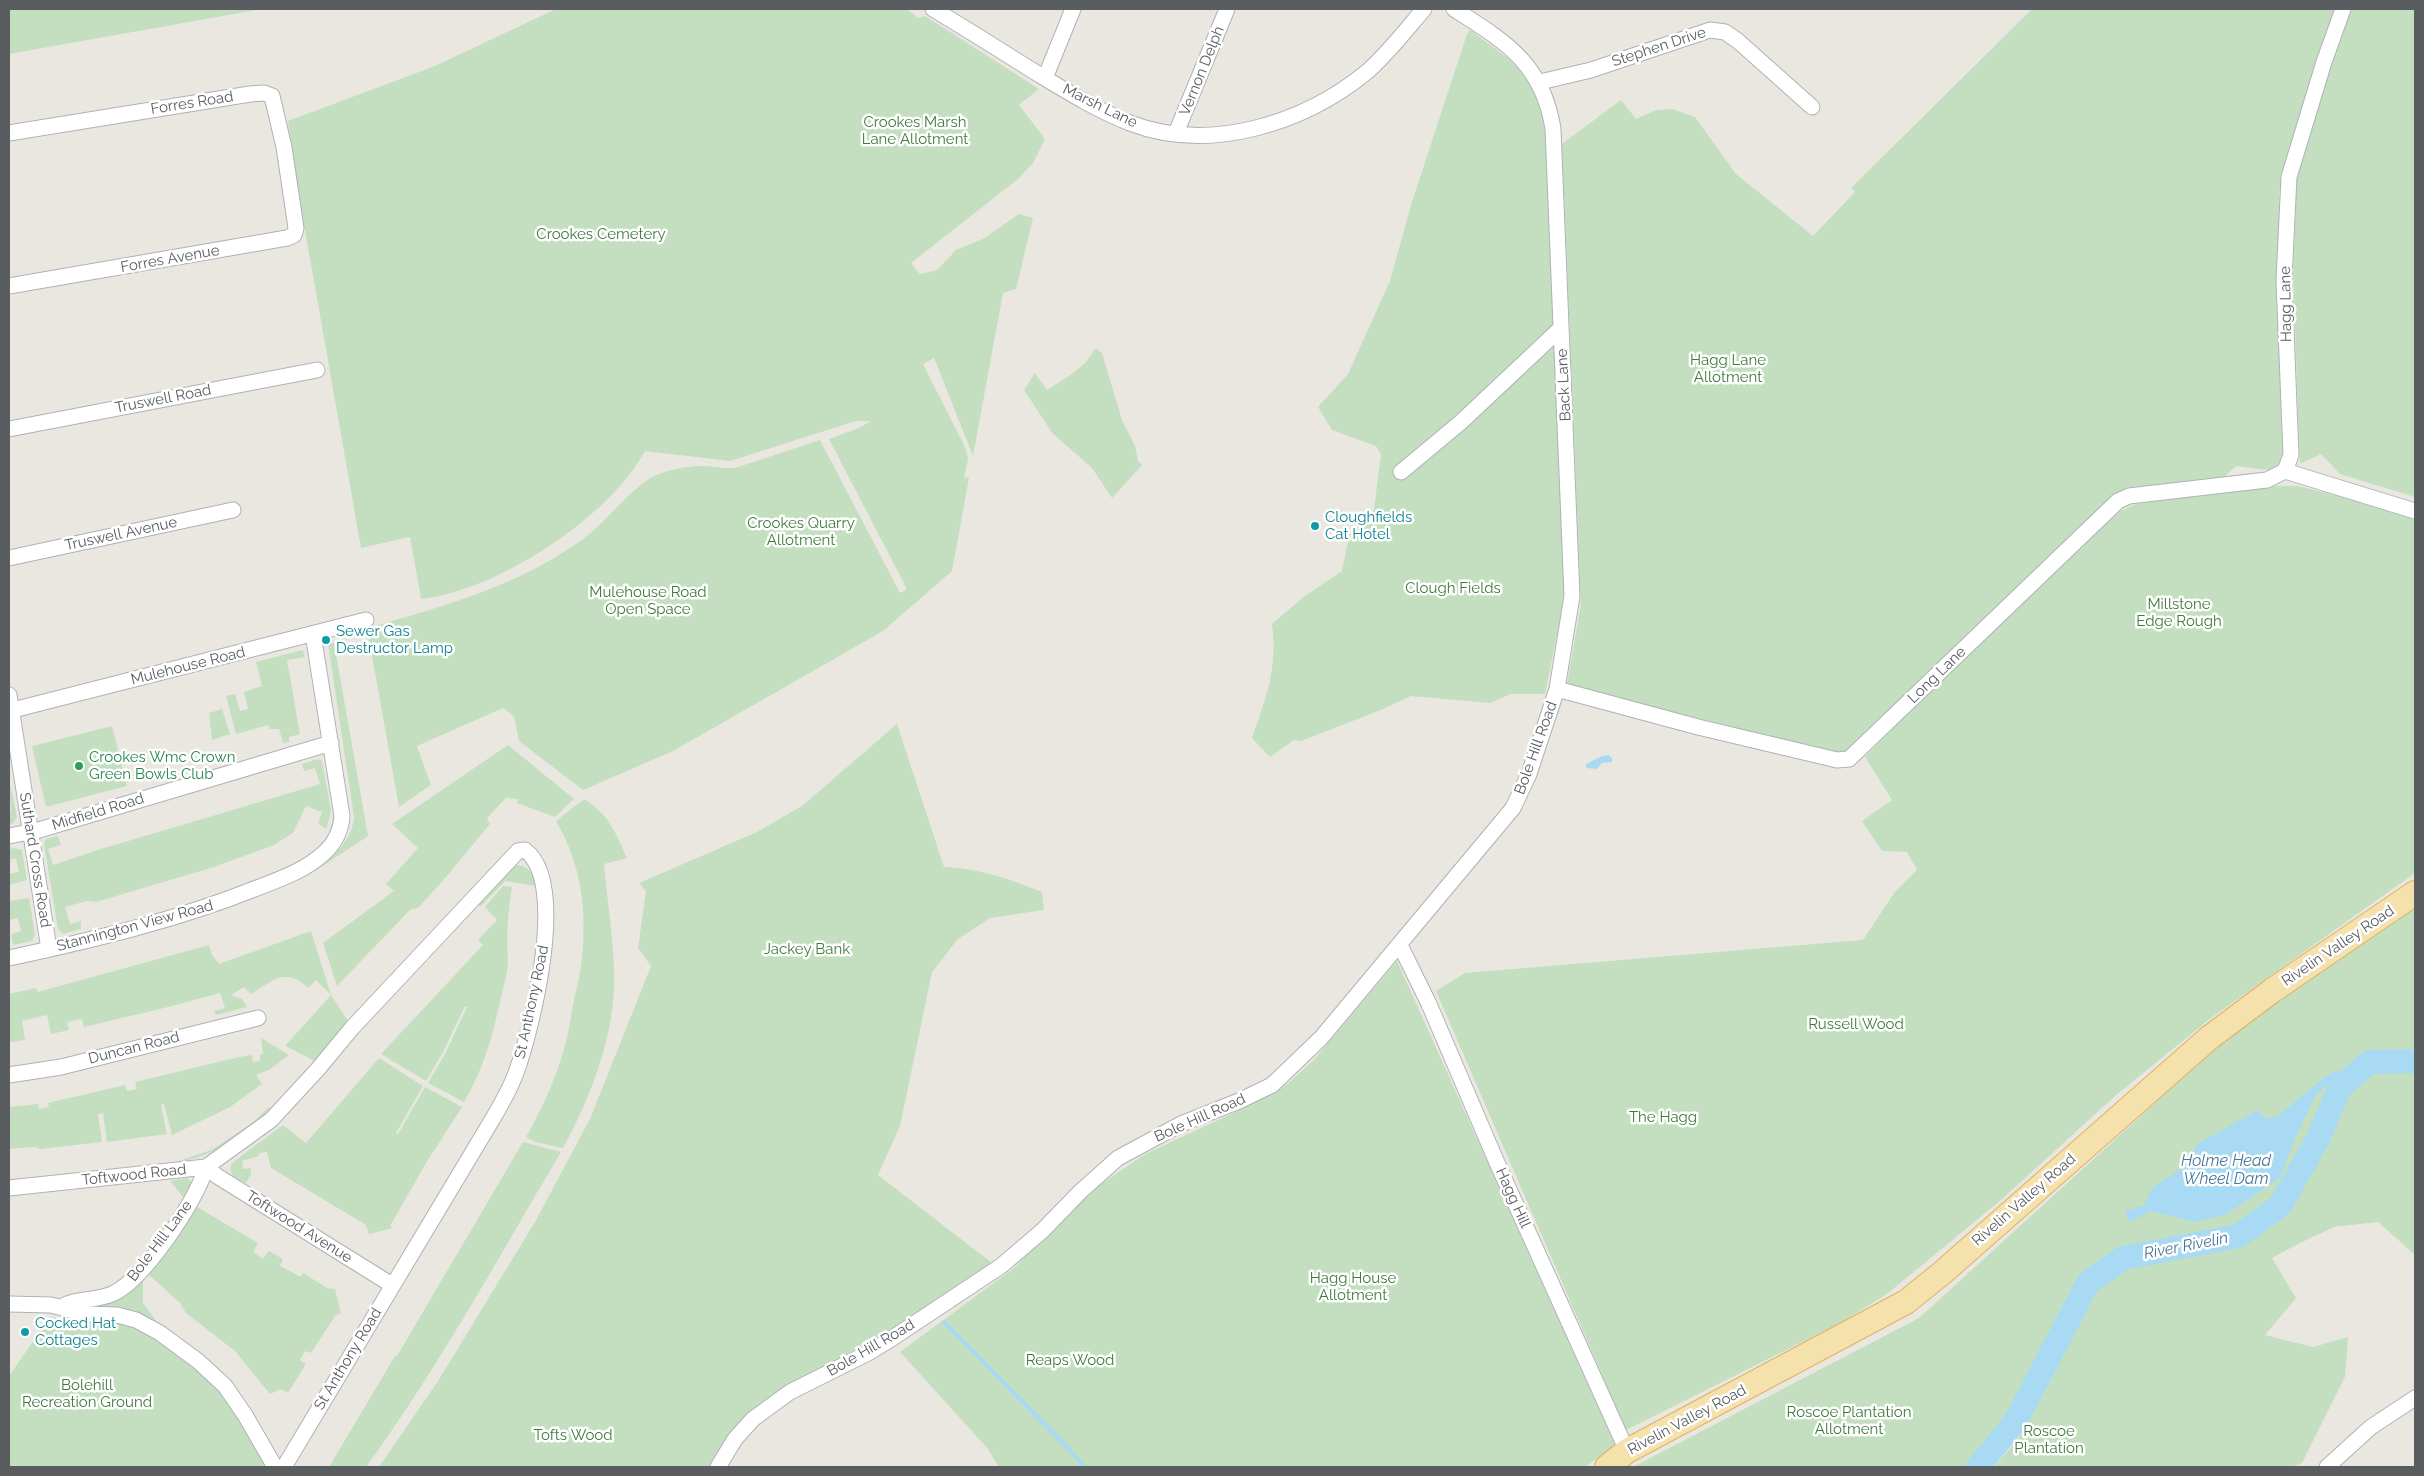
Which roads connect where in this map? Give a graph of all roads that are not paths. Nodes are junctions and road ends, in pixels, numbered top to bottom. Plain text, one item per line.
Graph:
1 (933, 9) edge
2 (1073, 9) edge
3 (1227, 9) edge
4 (1424, 9) edge
5 (1454, 9) edge
6 (2344, 9) edge
7 (1045, 78) junction
8 (1540, 82) junction
9 (1812, 107) dead end
10 (9, 133) edge
11 (1176, 133) junction
12 (293, 198) joint
13 (9, 286) edge
14 (1561, 328) junction
15 (317, 370) dead end
16 (9, 429) edge
17 (2285, 471) junction
18 (1401, 472) dead end
19 (233, 510) dead end
20 (2415, 511) edge
21 (9, 558) edge
22 (366, 620) dead end
23 (313, 634) junction
24 (1557, 689) junction
25 (9, 695) edge
26 (10, 711) edge
27 (330, 743) junction
28 (30, 832) junction
29 (9, 836) edge
30 (2415, 893) edge
31 (1400, 945) junction
32 (49, 949) junction
33 (9, 958) edge
34 (258, 1018) dead end
35 (9, 1075) edge
36 (250, 1137) joint
37 (206, 1167) junction
38 (9, 1188) edge
39 (392, 1285) junction
40 (9, 1304) edge
41 (61, 1307) junction
42 (2415, 1398) edge
43 (1627, 1452) junction
44 (276, 1467) edge
45 (284, 1467) edge
46 (718, 1467) edge
47 (1606, 1467) edge
48 (2327, 1467) edge

1 - 7 street, Marsh Lane
2 - 7 street
3 - 11 street, Vernon Delph
4 - 11 street, Marsh Lane
5 - 8 street, Back Lane
6 - 17 street, Hagg Lane
7 - 11 street, Marsh Lane
8 - 9 street, Stephen Drive
8 - 14 street, Back Lane
10 - 12 street, Forres Road
12 - 13 street, Forres Avenue
14 - 18 street
14 - 24 street, Back Lane
15 - 16 street, Truswell Road
17 - 20 street
17 - 24 street, Long Lane
19 - 21 street, Truswell Avenue
22 - 23 street, Mulehouse Road
23 - 26 street, Mulehouse Road
23 - 27 street, Stannington View Road
24 - 31 street, Bole Hill Road
25 - 26 street, Suthard Cross Road
26 - 28 street, Suthard Cross Road
27 - 28 street, Midfield Road
27 - 32 street, Stannington View Road
28 - 29 street, Midfield Road
28 - 32 street, Suthard Cross Road
30 - 43 main road, Rivelin Valley Road
31 - 43 street, Hagg Hill
31 - 46 street, Bole Hill Road
32 - 33 street, Stannington View Road
34 - 35 street, Duncan Road
36 - 37 street, Toftwood Road
36 - 39 street, St Anthony Road
37 - 38 street, Toftwood Road
37 - 39 street, Toftwood Avenue
37 - 41 street, Bole Hill Lane
39 - 45 street, St Anthony Road
40 - 41 street, Bole Hill Lane
41 - 44 street
42 - 48 street
43 - 47 main road, Rivelin Valley Road

